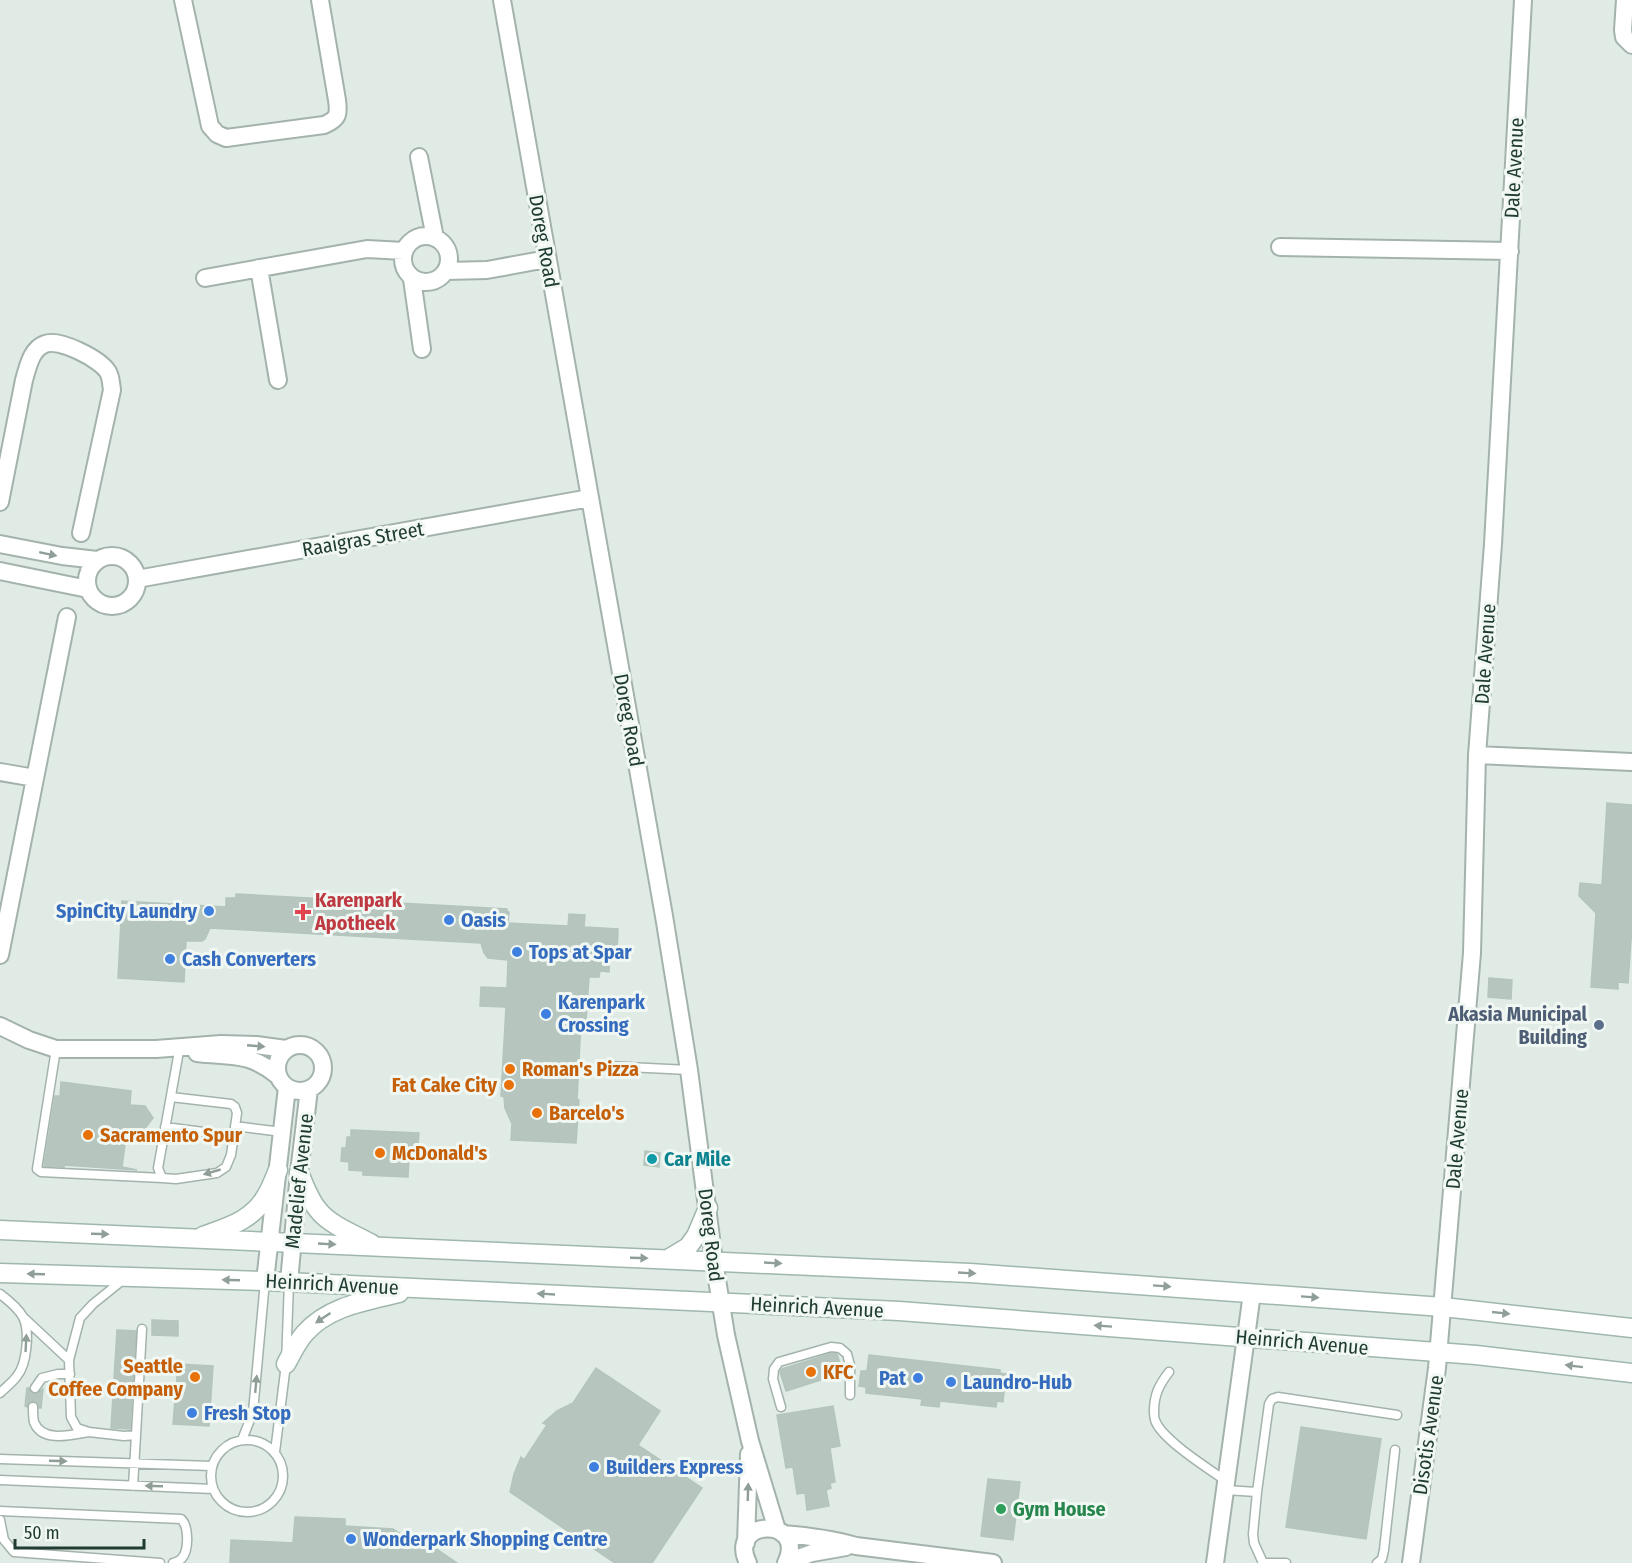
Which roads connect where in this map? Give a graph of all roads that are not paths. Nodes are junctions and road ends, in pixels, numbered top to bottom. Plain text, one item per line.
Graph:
1 (183, 0) edge
2 (320, 0) edge
3 (502, 0) edge
4 (1524, 0) edge
5 (1625, 0) edge
6 (1632, 45) edge
7 (419, 157) dead end
8 (435, 238) junction
9 (1280, 247) dead end
10 (404, 251) junction
11 (1509, 251) junction
12 (547, 259) junction
13 (259, 268) junction
14 (446, 271) junction
15 (205, 278) dead end
16 (412, 279) junction
17 (422, 349) dead end
18 (278, 380) dead end
19 (590, 498) junction
20 (0, 502) edge
21 (81, 533) dead end
22 (0, 544) edge
23 (97, 560) junction
24 (0, 571) edge
25 (137, 579) junction
26 (88, 589) junction
27 (67, 617) dead end
28 (1478, 755) junction
29 (1632, 762) edge
30 (0, 772) edge
31 (35, 778) junction
32 (0, 955) edge
33 (0, 1026) edge
34 (56, 1049) junction
35 (156, 1049) junction
36 (286, 1049) junction
37 (179, 1051) junction
38 (607, 1066) dead end
39 (689, 1070) junction
40 (282, 1082) junction
41 (309, 1089) junction
42 (171, 1097) junction
43 (236, 1126) junction
44 (165, 1127) junction
45 (282, 1132) junction
46 (234, 1136) junction
47 (278, 1170) junction
48 (299, 1173) junction
49 (162, 1178) junction
50 (708, 1208) junction
51 (0, 1230) edge
52 (195, 1239) junction
53 (269, 1242) junction
54 (293, 1243) junction
55 (377, 1246) junction
56 (668, 1259) junction
57 (714, 1261) junction
58 (0, 1273) edge
59 (127, 1277) junction
60 (265, 1281) junction
61 (289, 1282) junction
62 (418, 1288) junction
63 (1252, 1293) junction
64 (0, 1294) edge
65 (720, 1302) junction
66 (1443, 1307) junction
67 (24, 1318) junction
68 (1632, 1328) edge
69 (142, 1329) dead end
70 (1245, 1337) junction
71 (1439, 1352) junction
72 (69, 1360) junction
73 (286, 1364) junction
74 (1169, 1372) dead end
75 (1632, 1373) edge
76 (70, 1374) junction
77 (35, 1388) dead end
78 (0, 1393) edge
79 (850, 1395) dead end
80 (33, 1407) dead end
81 (781, 1407) dead end
82 (1397, 1415) dead end
83 (89, 1432) junction
84 (136, 1435) junction
85 (242, 1440) junction
86 (750, 1441) junction
87 (1395, 1450) dead end
88 (275, 1452) junction
89 (0, 1459) edge
90 (134, 1463) junction
91 (212, 1466) junction
92 (0, 1480) edge
93 (1225, 1485) junction
94 (134, 1486) junction
95 (213, 1489) junction
96 (1257, 1492) junction
97 (0, 1511) edge
98 (0, 1520) edge
99 (780, 1532) junction
100 (746, 1543) junction
101 (856, 1546) junction
102 (786, 1562) edge
103 (160, 1563) edge
104 (172, 1563) edge
105 (748, 1563) edge
106 (993, 1563) edge
107 (1215, 1563) edge
108 (1263, 1563) edge
109 (1286, 1563) edge
110 (1377, 1563) edge
111 (1411, 1563) edge

1 - 2 street
3 - 12 street, Doreg Road
4 - 11 street, Dale Avenue
5 - 6 street
7 - 8 street
8 - 10 street
8 - 14 street
9 - 11 street
10 - 13 street
10 - 16 street
11 - 28 street, Dale Avenue
12 - 14 street
12 - 19 street, Doreg Road
13 - 15 street
13 - 18 street
14 - 16 street
16 - 17 street
19 - 25 street, Raaigras Street
19 - 39 street, Doreg Road
20 - 21 street
22 -> 23 street
23 - 25 street
23 - 26 street
24 - 26 street
25 - 26 street
27 - 31 street
28 - 29 street
28 - 66 street, Dale Avenue
30 - 31 street
31 - 32 street
33 - 34 street
34 - 35 street
34 - 49 lane
35 -> 36 street
35 - 37 street
36 - 40 street
36 - 41 street
37 - 40 street
37 - 42 lane
38 - 39 lane
39 - 50 street, Doreg Road
40 - 41 street
40 - 45 street, Madelief Avenue
41 - 48 street, Madelief Avenue
42 - 43 lane
42 - 44 lane
43 - 45 lane
43 - 46 lane
44 - 46 lane
44 - 49 lane
45 - 47 street, Madelief Avenue
46 -> 49 lane
47 - 52 street
47 - 53 street, Madelief Avenue
48 - 54 street, Madelief Avenue
48 - 55 street
50 - 56 street
50 - 57 street, Doreg Road
51 -> 52 street, Heinrich Avenue
52 - 53 street, Heinrich Avenue
53 - 54 street, Heinrich Avenue
53 - 60 street, Madelief Avenue
54 -> 55 street, Heinrich Avenue
54 - 61 street, Madelief Avenue
55 -> 56 street, Heinrich Avenue
56 - 57 street, Heinrich Avenue
57 -> 63 street, Heinrich Avenue
57 - 65 street, Doreg Road
59 -> 58 street, Heinrich Avenue
60 -> 59 street, Heinrich Avenue
59 - 72 lane
60 - 61 street, Heinrich Avenue
85 -> 60 lane, Madelief Avenue
61 - 62 street, Heinrich Avenue
61 - 73 lane, Madelief Avenue
65 -> 62 street, Heinrich Avenue
62 -> 73 street
63 -> 66 street, Heinrich Avenue
63 - 70 street
64 - 67 lane
70 -> 65 street, Heinrich Avenue
65 - 86 street, Doreg Road
66 -> 68 street, Heinrich Avenue
66 - 71 street, Disotis Avenue
67 - 72 lane
78 -> 67 lane
69 - 84 lane
70 - 71 street, Heinrich Avenue
70 - 93 street
75 -> 71 street, Heinrich Avenue
71 - 111 street, Disotis Avenue
72 - 76 lane
73 - 88 lane, Madelief Avenue
74 - 93 lane
76 - 77 lane
76 - 83 lane
79 - 81 lane
80 - 83 lane
82 - 96 lane
83 - 84 lane
84 - 90 lane
85 - 88 lane
85 - 91 lane
86 - 99 street, Doreg Road
100 -> 86 street, Doreg Road
87 - 110 lane
88 - 95 lane
89 -> 90 lane
90 - 91 lane
90 - 94 lane
91 - 95 lane
92 - 94 lane
93 - 96 lane
93 - 107 street
95 -> 94 lane
96 - 108 lane
97 - 104 lane
98 - 103 lane
99 - 100 street
99 - 101 street
99 - 102 street, Doreg Road
100 - 105 street, Doreg Road
101 - 102 street
101 - 106 street
108 - 109 lane

